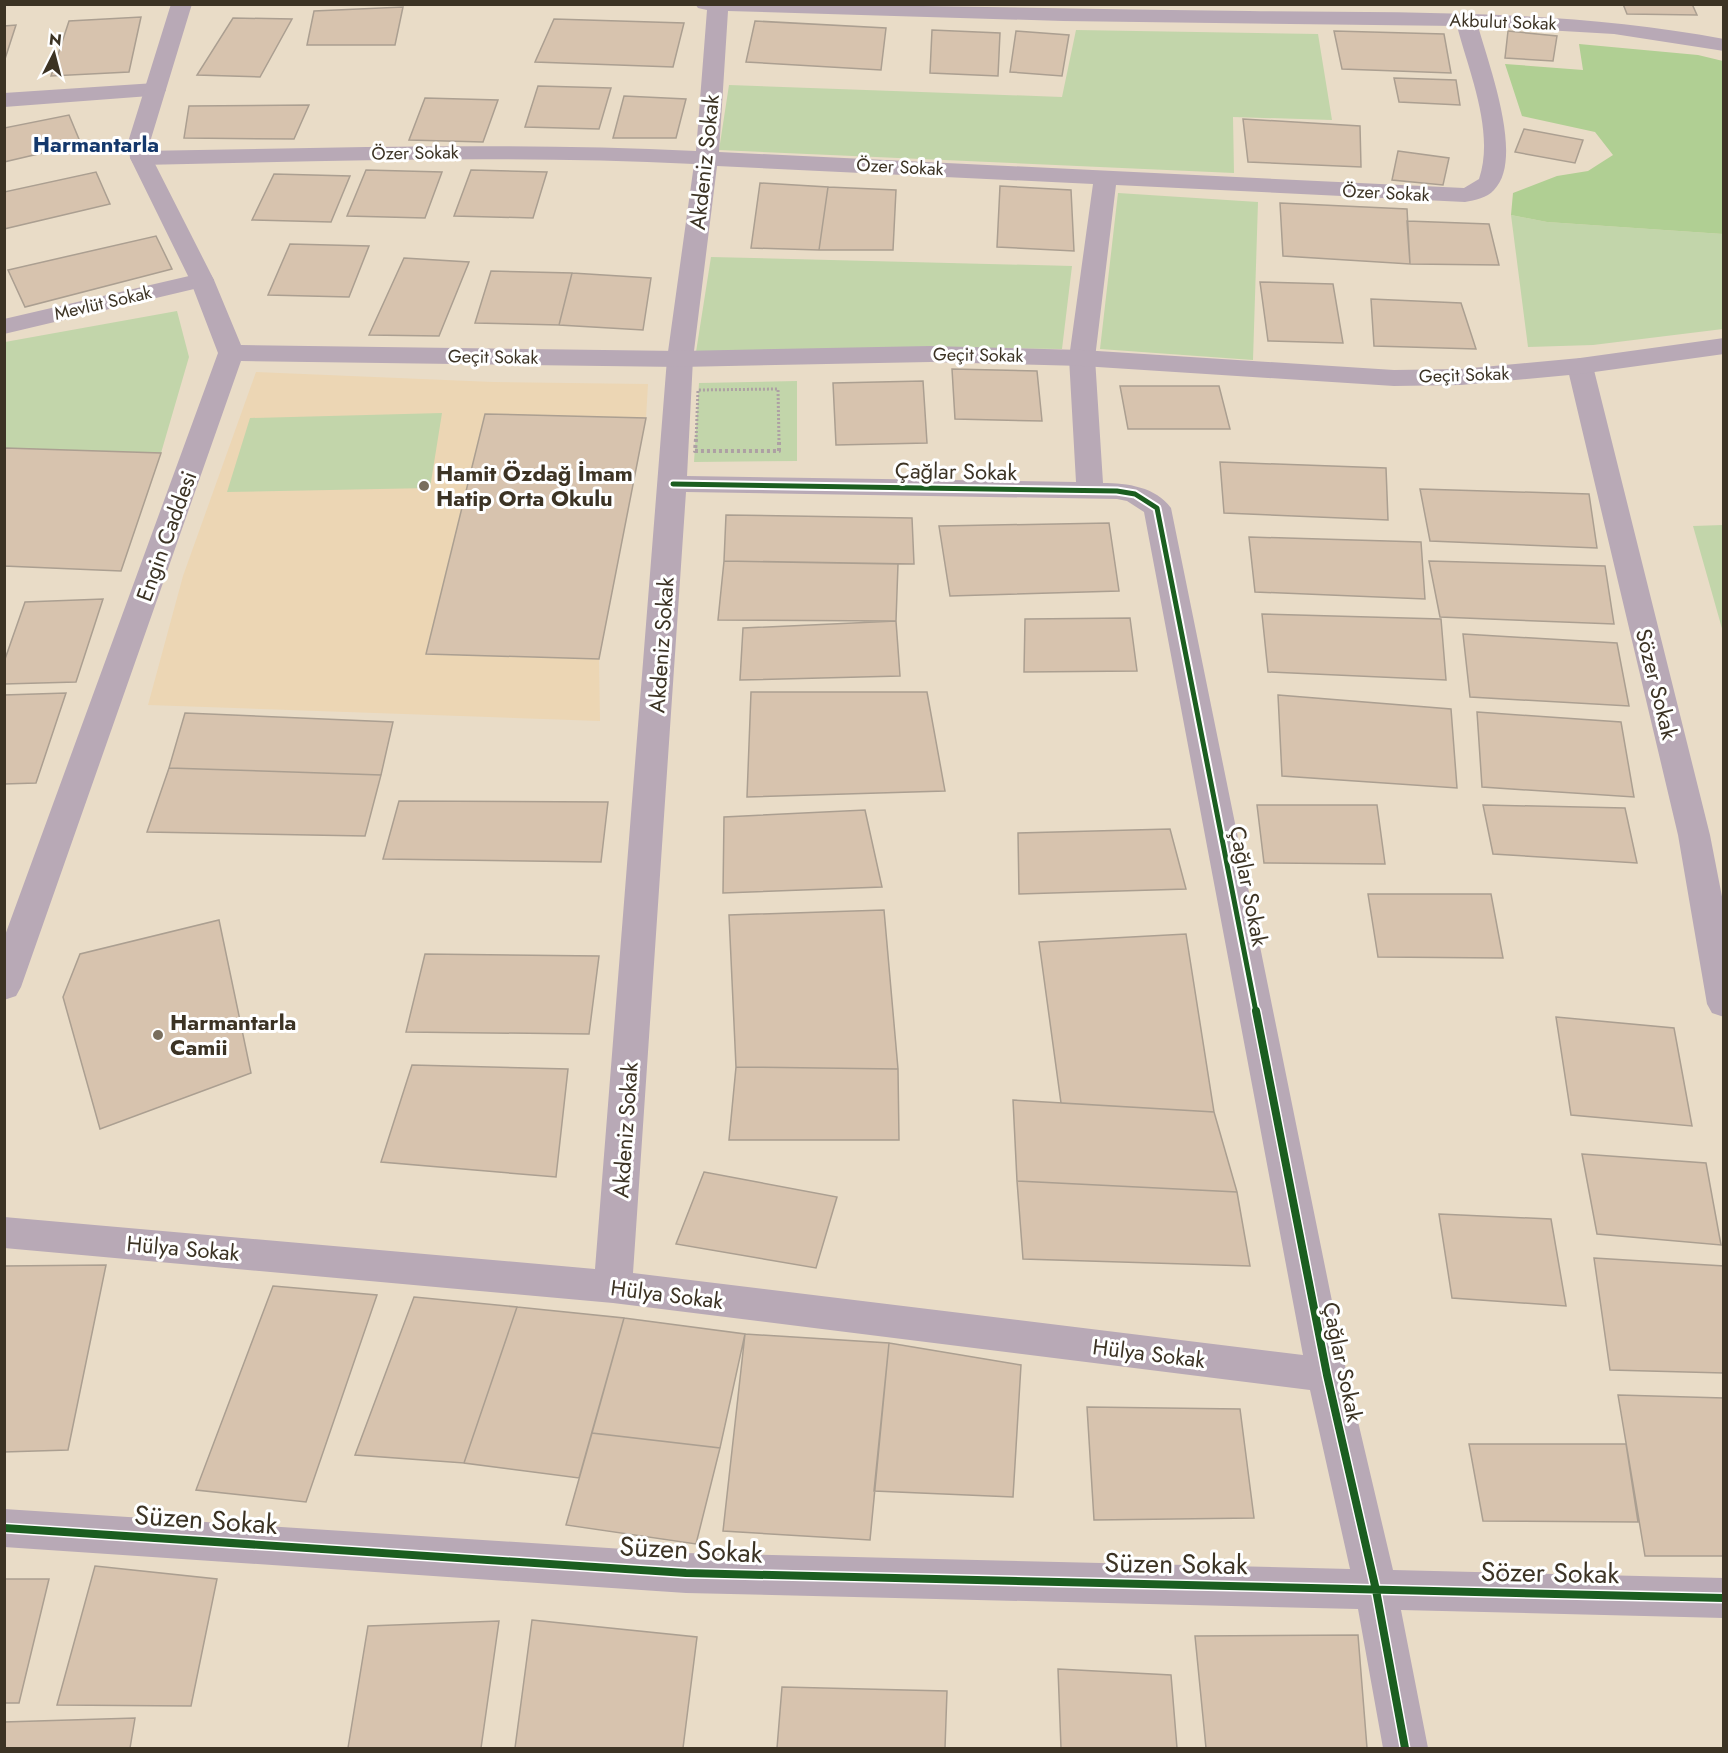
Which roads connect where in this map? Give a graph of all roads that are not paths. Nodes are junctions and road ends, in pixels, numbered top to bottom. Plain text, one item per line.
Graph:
1 (705, 4) edge
2 (187, 5) edge
3 (718, 5) edge
4 (1466, 21) junction
5 (1724, 45) edge
6 (155, 90) junction
7 (4, 100) edge
8 (707, 157) junction
9 (141, 158) junction
10 (1105, 178) junction
11 (202, 280) junction
12 (4, 327) edge
13 (1724, 346) edge
14 (231, 353) junction
15 (1082, 358) junction
16 (680, 359) junction
17 (1580, 366) junction
18 (673, 484) junction
19 (1090, 491) junction
20 (16, 923) edge
21 (4, 987) edge
22 (1724, 1004) edge
23 (4, 1232) edge
24 (613, 1287) junction
25 (1327, 1375) junction
26 (4, 1528) edge
27 (1376, 1590) junction
28 (1724, 1598) edge
29 (1405, 1749) edge

1 - 3 street, Akbulut Sokak
2 - 6 street
3 - 4 street, Akbulut Sokak
3 - 8 street, Akdeniz Sokak
4 - 5 street, Akbulut Sokak
4 - 10 street, Özer Sokak
6 - 7 street
6 - 9 street
8 - 9 street, Özer Sokak
8 - 10 street, Özer Sokak
8 - 16 street, Akdeniz Sokak
9 - 11 street
10 - 15 street
11 - 12 street, Mevlüt Sokak
11 - 14 street
13 - 17 street, Geçit Sokak
14 - 16 street, Geçit Sokak
14 - 20 street, Engin Caddesi
15 - 16 street, Geçit Sokak
15 - 17 street, Geçit Sokak
15 - 19 street
16 - 18 street, Akdeniz Sokak
17 - 22 street, Sözer Sokak
18 - 19 street, Çağlar Sokak
18 - 24 street, Akdeniz Sokak
19 - 25 street, Çağlar Sokak
20 - 21 street, Engin Caddesi
23 - 24 street, Hülya Sokak
24 - 25 street, Hülya Sokak
25 - 27 street, Çağlar Sokak
26 - 27 street, Süzen Sokak
27 - 28 street, Sözer Sokak
27 - 29 street, Çağlar Sokak

